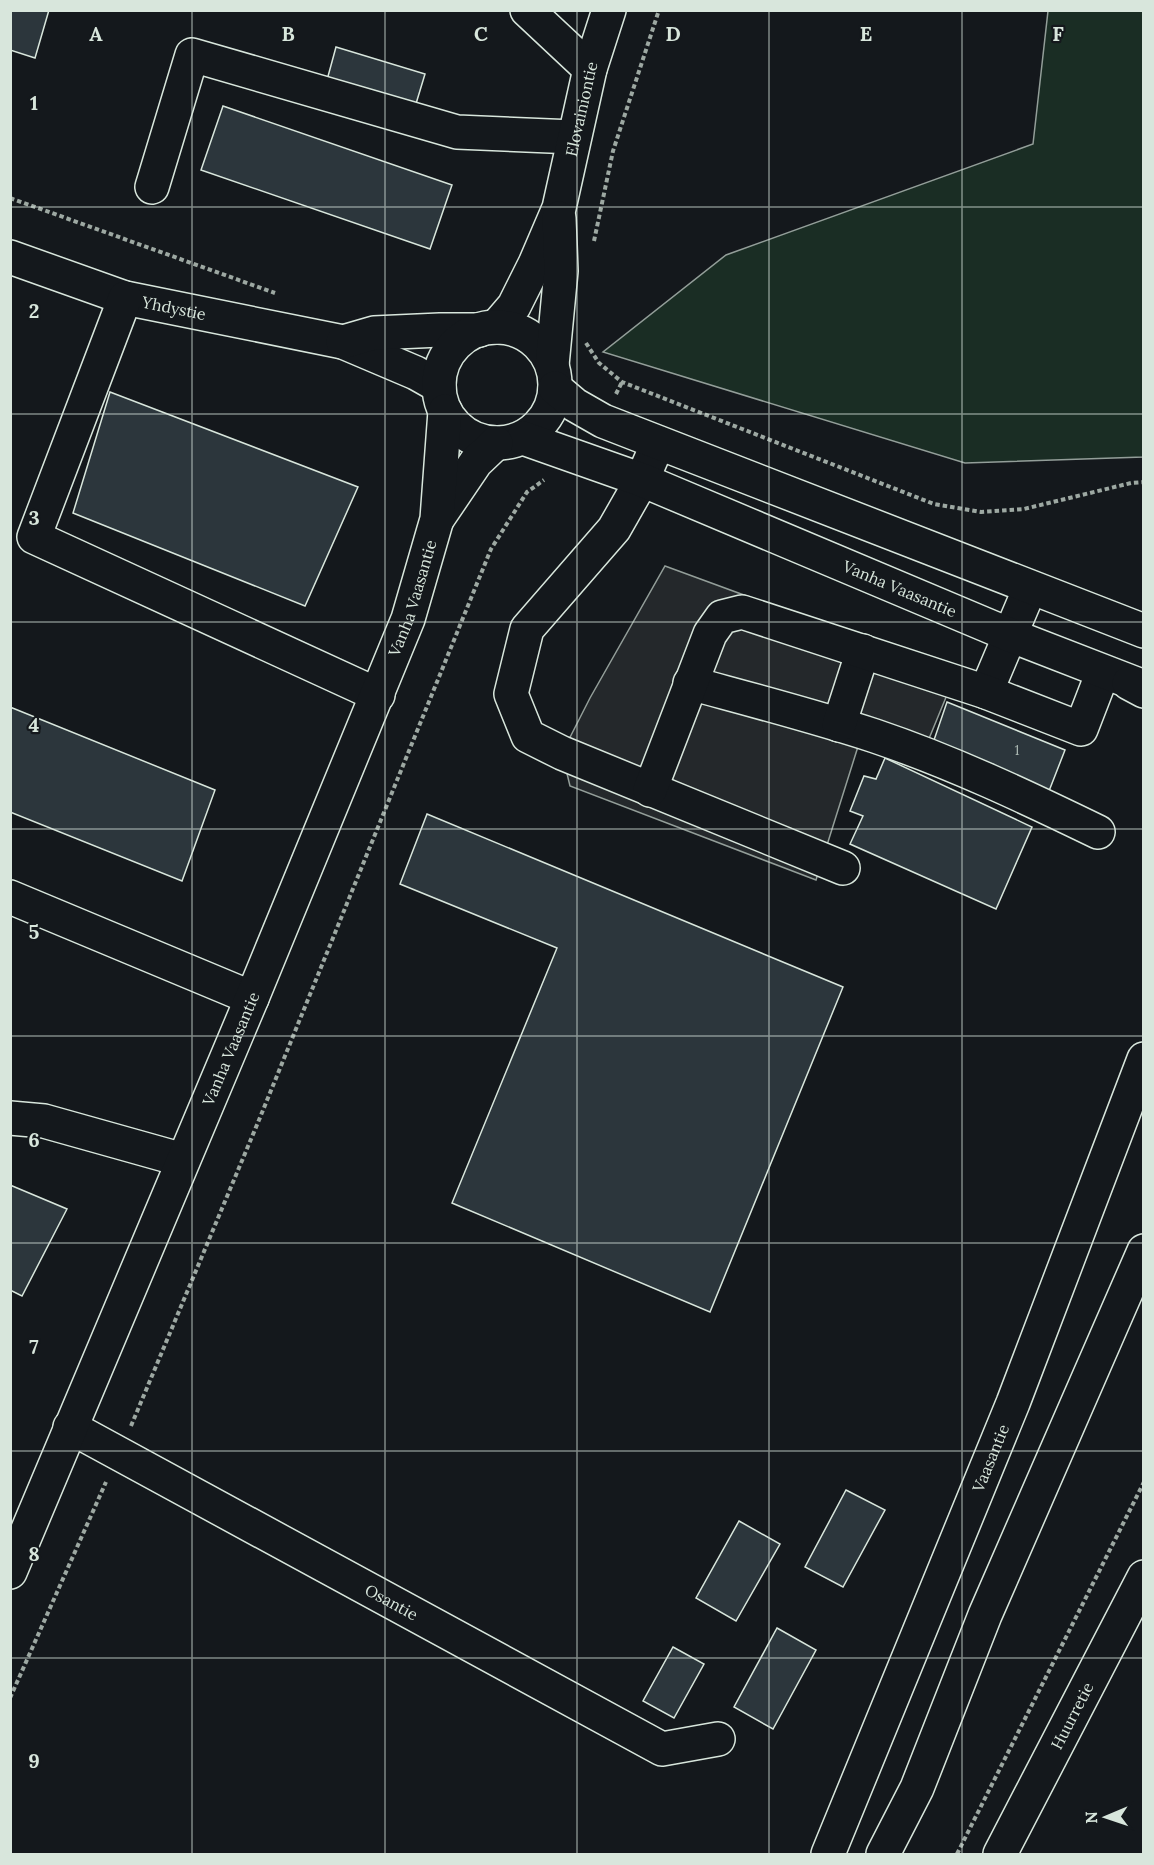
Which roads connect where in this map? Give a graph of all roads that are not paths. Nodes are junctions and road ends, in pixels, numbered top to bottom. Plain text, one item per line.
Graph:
1 (527, 10) edge
2 (609, 10) edge
3 (590, 69) junction
4 (574, 137) junction
5 (153, 187) dead end
6 (559, 208) junction
7 (10, 257) edge
8 (125, 298) junction
9 (488, 329) junction
10 (343, 342) junction
11 (553, 377) junction
12 (442, 398) junction
13 (509, 441) junction
14 (657, 443) junction
15 (642, 480) junction
16 (437, 519) junction
17 (1030, 588) junction
18 (1143, 631) edge
19 (1010, 635) junction
20 (863, 651) junction
21 (690, 683) junction
22 (1130, 683) edge
23 (986, 692) junction
24 (378, 694) junction
25 (839, 725) junction
26 (650, 790) junction
27 (1098, 832) dead end
28 (843, 868) dead end
29 (10, 897) edge
30 (252, 998) junction
31 (1143, 1059) edge
32 (10, 1119) edge
33 (183, 1160) junction
34 (1143, 1251) edge
35 (70, 1427) junction
36 (10, 1572) edge
37 (1143, 1577) edge
38 (718, 1739) dead end
39 (828, 1854) edge
40 (883, 1854) edge
41 (1000, 1854) edge

1 - 3 main road
2 - 3 main road, Elovainiontie
3 - 4 main road, Elovainiontie
4 - 5 main road
4 - 6 main road, Elovainiontie
6 - 9 main road, Elovainiontie
6 - 11 main road, Elovainiontie
7 - 8 main road, Yhdystie
8 - 10 main road, Yhdystie
8 - 24 main road
9 - 10 main road, Yhdystie
9 - 11 main road
9 - 12 main road
10 - 12 main road, Yhdystie
11 - 13 main road
11 - 14 main road
12 - 13 main road
12 - 16 main road, Vanha Vaasantie
13 - 15 main road, Vanha Vaasantie
13 - 16 main road, Vanha Vaasantie
14 - 15 main road
14 - 17 main road
15 - 19 main road, Vanha Vaasantie
15 - 26 main road
16 - 24 main road, Vanha Vaasantie
17 - 18 main road
17 - 19 main road
19 - 22 main road, Vanha Vaasantie
19 - 23 main road
20 - 21 main road
20 - 23 main road
20 - 25 main road
21 - 25 main road
21 - 26 main road
22 - 23 main road
24 - 30 main road, Vanha Vaasantie
25 - 27 main road
26 - 28 main road
29 - 30 main road
30 - 33 main road, Vanha Vaasantie
31 - 39 main road, Vaasantie
32 - 33 main road
33 - 35 main road, Vanha Vaasantie
34 - 40 main road
35 - 36 main road, Vanha Vaasantie
35 - 38 main road, Osantie
37 - 41 main road, Huurretie

